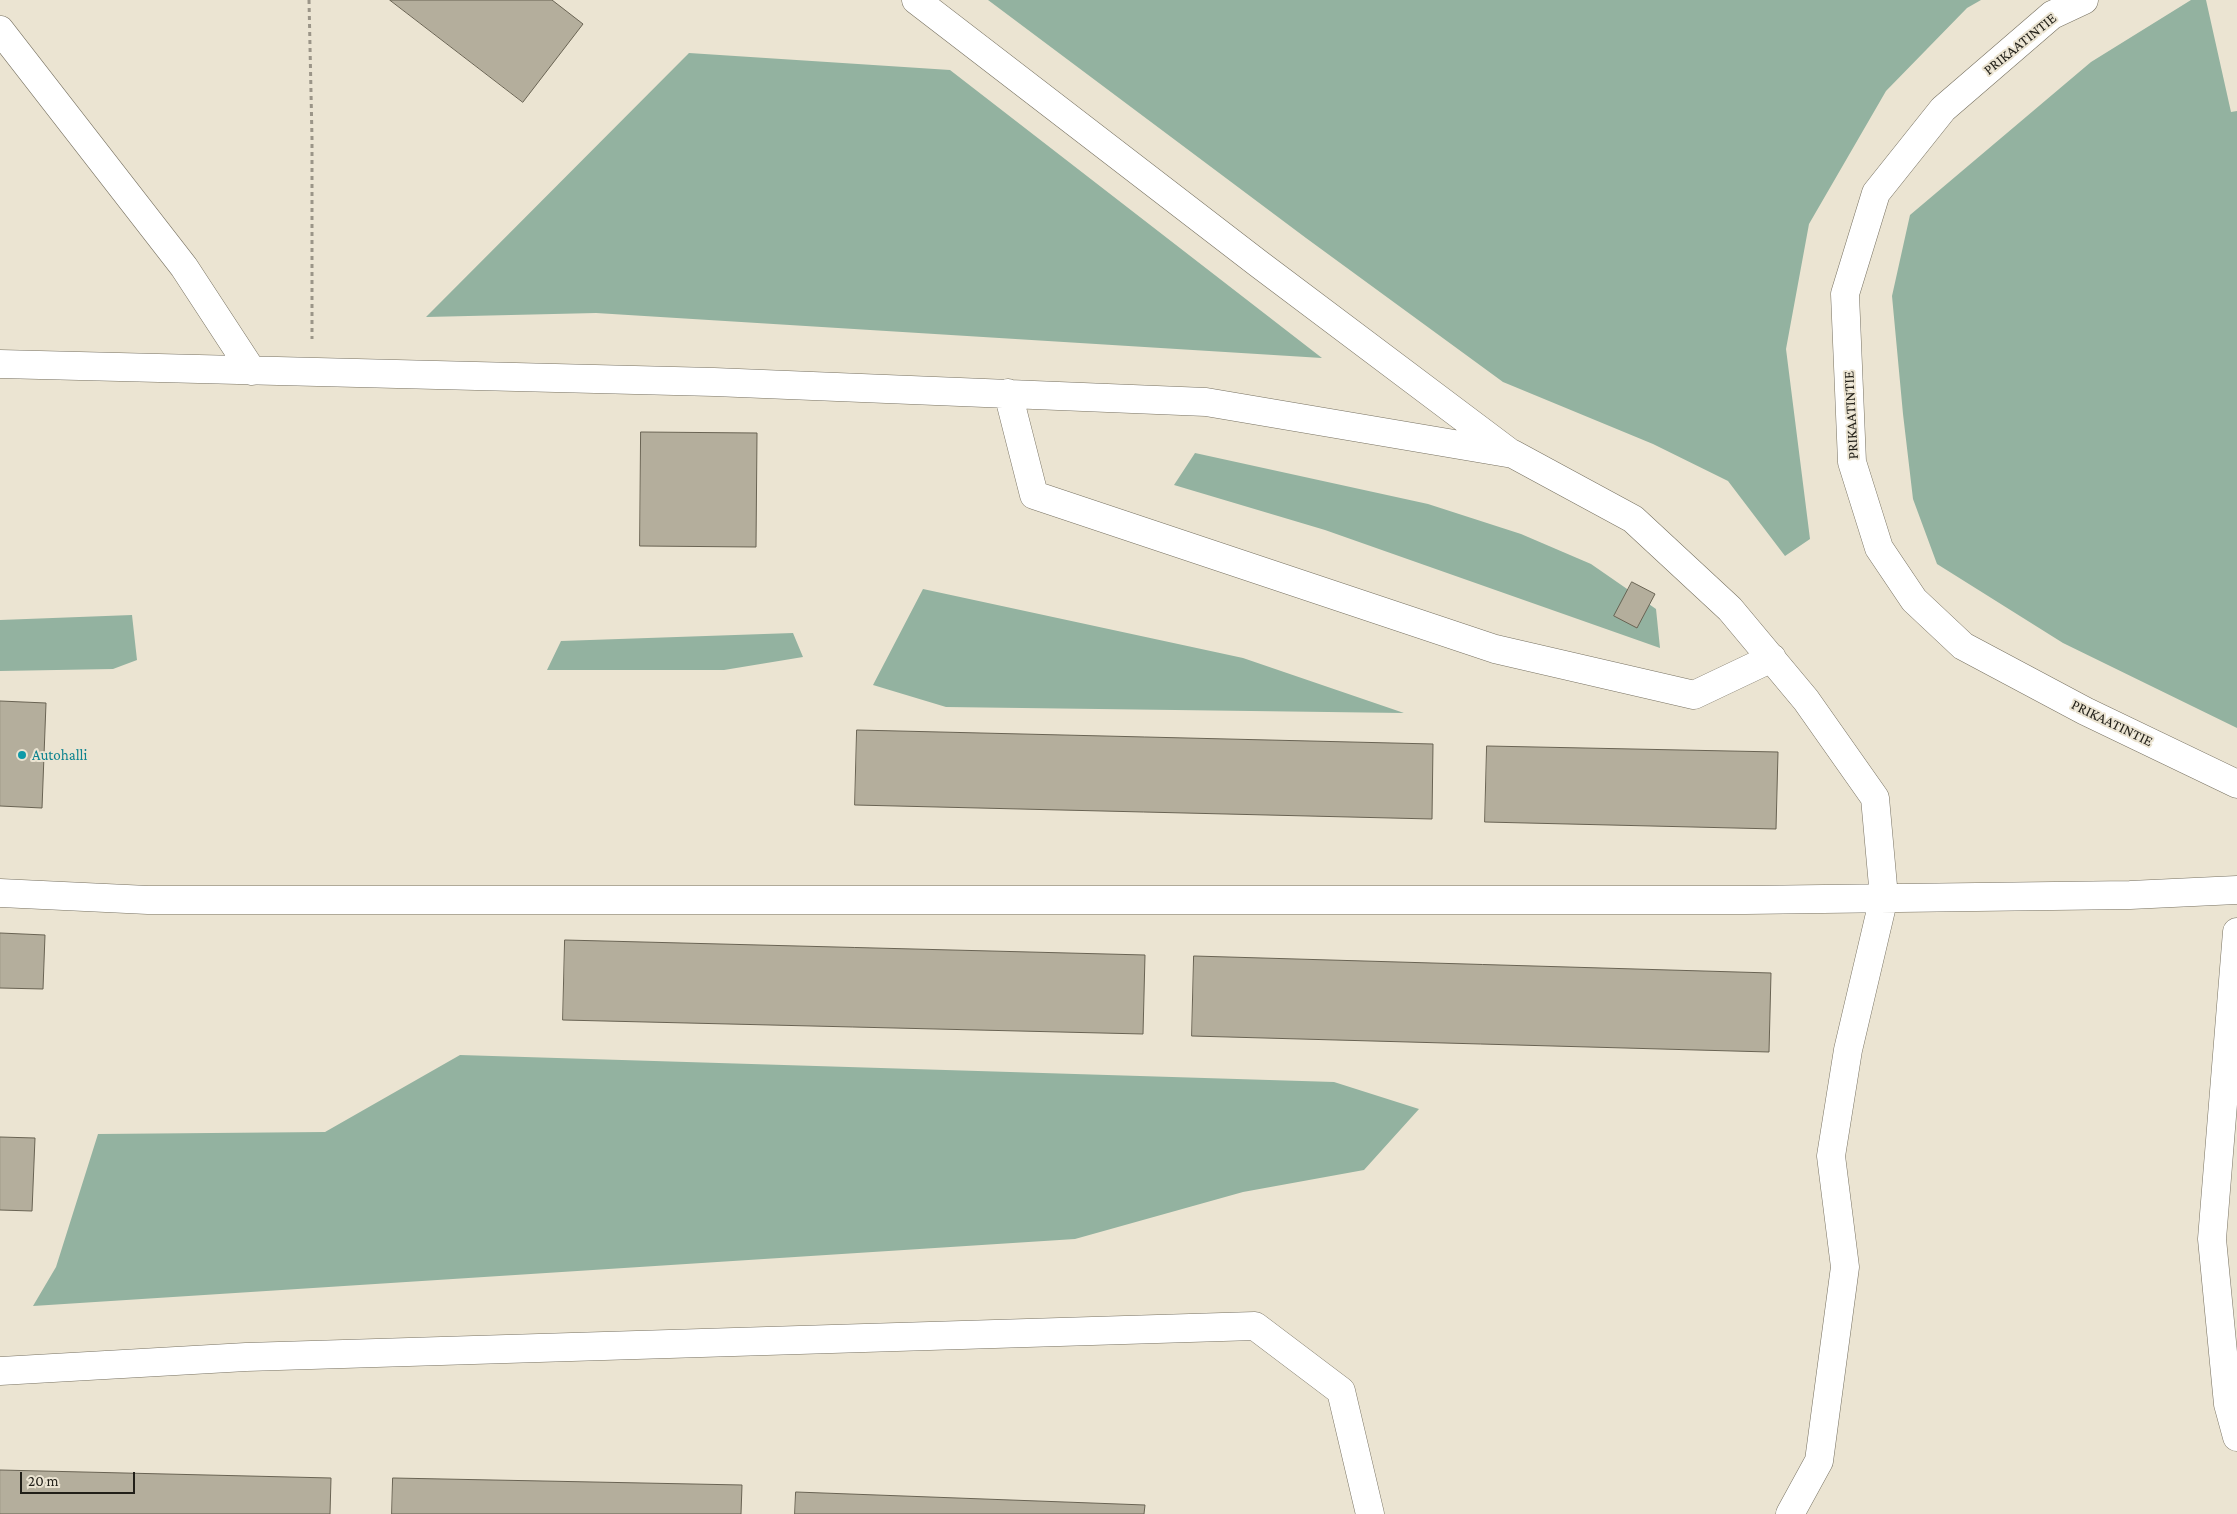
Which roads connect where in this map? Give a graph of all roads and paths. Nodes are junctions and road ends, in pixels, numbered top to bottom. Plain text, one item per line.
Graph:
1 (309, 0) edge
2 (916, 0) edge
3 (2084, 0) edge
4 (0, 30) edge
5 (0, 364) edge
6 (252, 371) junction
7 (312, 373) junction
8 (1008, 393) junction
9 (1512, 454) junction
10 (1772, 658) junction
11 (2237, 784) edge
12 (2237, 890) edge
13 (0, 893) edge
14 (1884, 897) junction
15 (2237, 932) edge
16 (0, 1371) edge
17 (2237, 1437) edge
18 (1370, 1514) edge
19 (1790, 1514) edge

1 - 7 path
2 - 9 street
3 - 11 street, PRIKAATINTIE
4 - 6 street
5 - 6 street
6 - 7 street
7 - 8 street
8 - 9 street
8 - 10 street
9 - 10 street
10 - 14 street
12 - 14 street
13 - 14 street
14 - 19 street
15 - 17 street
16 - 18 street

